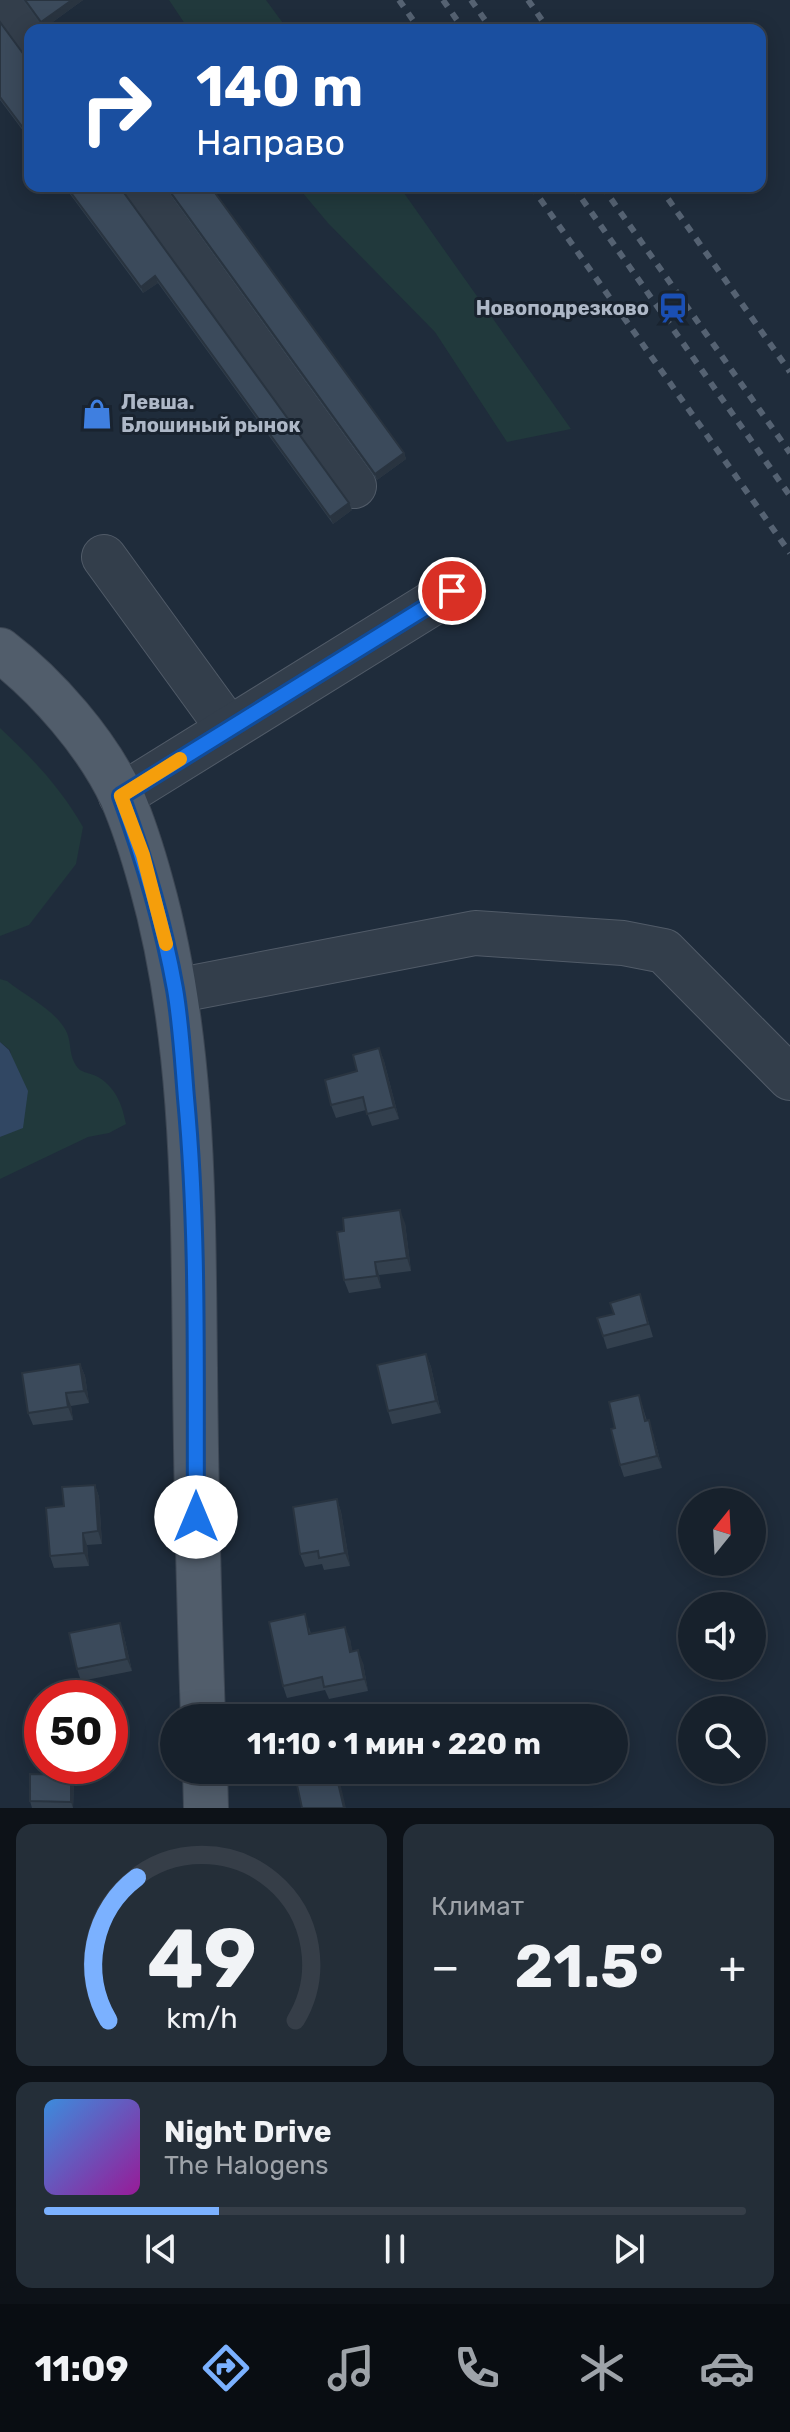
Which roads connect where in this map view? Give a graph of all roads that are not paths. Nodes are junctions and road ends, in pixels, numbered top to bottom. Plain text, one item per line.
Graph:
1 (2, 0) edge
2 (24, 30) edge
3 (141, 192) edge
4 (354, 486) dead end
5 (104, 557) dead end
6 (452, 591) dead end
7 (0, 650) edge
8 (229, 729) junction
9 (121, 796) junction
10 (175, 991) junction
11 (790, 1078) edge
12 (203, 1704) edge
13 (205, 1784) edge
14 (206, 1808) edge

1 - 2 lane
3 - 4 lane
5 - 8 lane
6 - 8 lane
7 - 9 main road
8 - 9 lane
9 - 10 main road
10 - 11 lane
10 - 12 main road
13 - 14 main road

